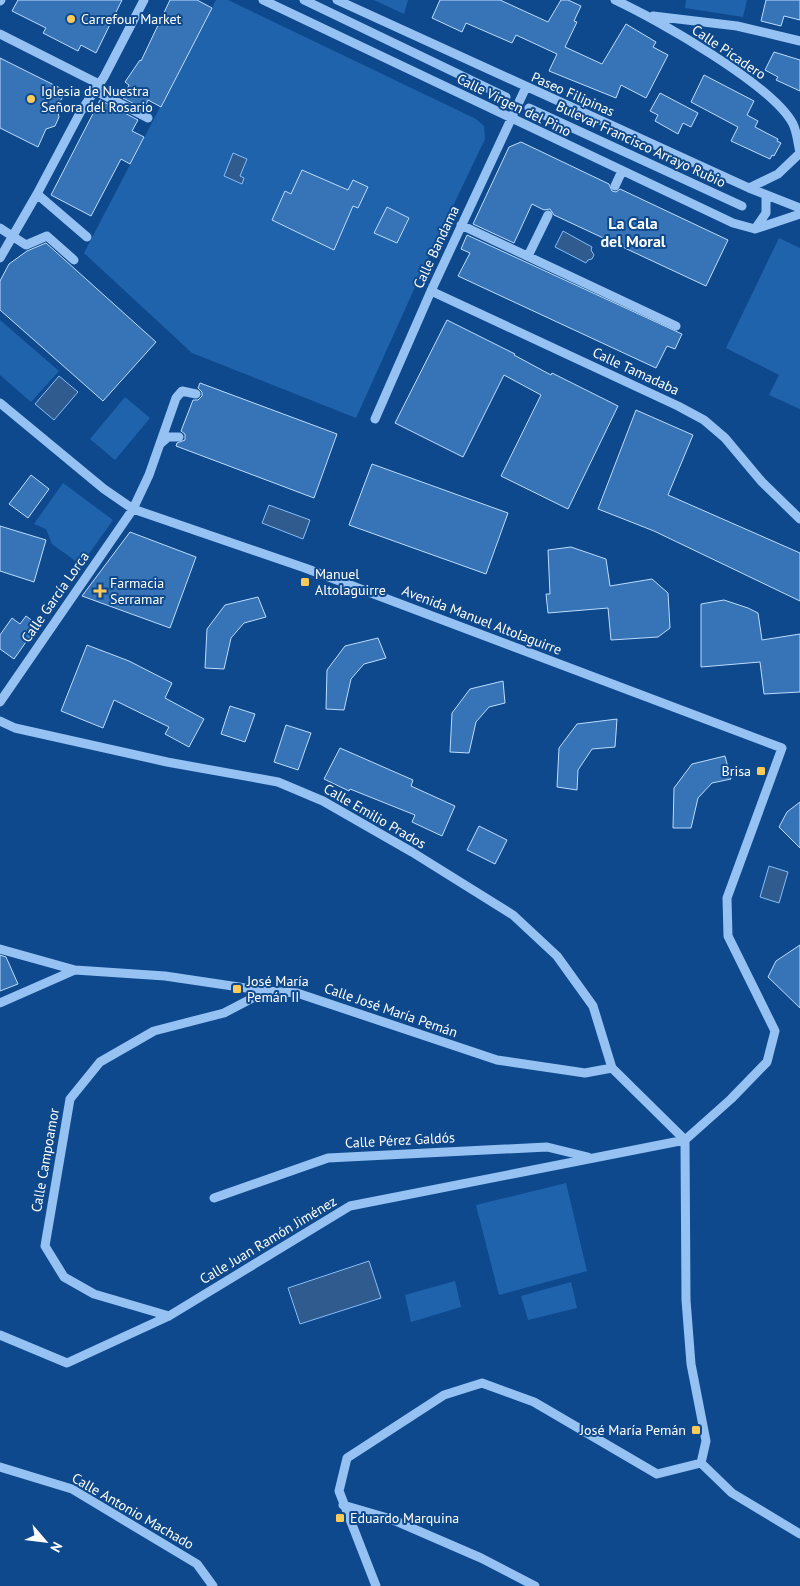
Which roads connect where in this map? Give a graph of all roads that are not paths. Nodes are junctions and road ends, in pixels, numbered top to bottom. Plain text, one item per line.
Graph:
1 (144, 0) edge
2 (263, 0) edge
3 (304, 0) edge
4 (337, 0) edge
5 (615, 0) edge
6 (649, 16) junction
7 (0, 34) edge
8 (800, 41) edge
9 (97, 87) junction
10 (526, 88) junction
11 (506, 97) dead end
12 (529, 108) dead end
13 (148, 118) dead end
14 (511, 119) junction
15 (797, 122) edge
16 (800, 153) edge
17 (622, 171) junction
18 (614, 186) dead end
19 (749, 188) junction
20 (37, 194) junction
21 (766, 195) junction
22 (742, 206) dead end
23 (800, 208) edge
24 (800, 214) edge
25 (548, 215) dead end
26 (461, 225) junction
27 (0, 228) edge
28 (755, 229) junction
29 (12, 236) junction
30 (87, 237) dead end
31 (528, 256) junction
32 (0, 258) edge
33 (74, 260) dead end
34 (431, 291) junction
35 (676, 326) dead end
36 (196, 394) dead end
37 (0, 404) edge
38 (375, 419) dead end
39 (179, 437) dead end
40 (160, 444) junction
41 (133, 509) junction
42 (800, 519) edge
43 (0, 702) edge
44 (0, 721) edge
45 (0, 949) edge
46 (75, 970) junction
47 (266, 991) junction
48 (0, 1003) edge
49 (612, 1068) junction
50 (686, 1140) junction
51 (592, 1158) junction
52 (214, 1198) dead end
53 (169, 1316) junction
54 (0, 1335) edge
55 (701, 1462) junction
56 (0, 1468) edge
57 (343, 1505) junction
58 (800, 1534) edge
59 (214, 1586) edge
60 (376, 1586) edge
61 (535, 1586) edge

1 - 9 street
2 - 14 street, Calle Virgen del Pino
3 - 11 street
4 - 10 street, Paseo Filipinas
5 - 6 street, Calle Picadero
6 - 8 street
6 - 15 street, Calle Picadero
7 - 9 street
9 - 13 street
9 - 20 street
10 - 14 street, Calle Bandama
10 - 19 street, Paseo Filipinas
12 - 22 street, Bulevar Francisco Arrayo Rubio
14 - 17 street, Calle Virgen del Pino
14 - 26 street, Calle Bandama
15 - 16 street, Calle Picadero
16 - 19 street, Calle Picadero
17 - 18 street
17 - 28 street, Calle Virgen del Pino
19 - 21 street, Paseo Filipinas
20 - 29 street
20 - 30 street
21 - 23 street, Paseo Filipinas
21 - 28 street
24 - 28 street
25 - 31 street
26 - 31 street
26 - 34 street, Calle Bandama
27 - 29 street
29 - 32 street
29 - 33 street
31 - 35 street
34 - 38 street, Calle Bandama
34 - 42 street, Calle Tamadaba
36 - 40 street, Calle García Lorca
37 - 41 street, Avenida Manuel Altolaguirre
39 - 40 street
40 - 41 street, Calle García Lorca
41 - 43 street, Calle García Lorca
41 - 50 street, Avenida Manuel Altolaguirre
44 - 49 street, Calle Emilio Prados
45 - 46 street, Calle José María Pemán
46 - 47 street, Calle José María Pemán
46 - 48 street
47 - 49 street, Calle José María Pemán
47 - 53 street, Calle Campoamor
49 - 50 street
50 - 51 street, Calle Juan Ramón Jiménez
50 - 55 street
51 - 52 street, Calle Pérez Galdós
51 - 53 street, Calle Juan Ramón Jiménez
53 - 54 street, Calle Juan Ramón Jiménez
55 - 57 street
55 - 58 street
56 - 59 street, Calle Antonio Machado
57 - 60 street
57 - 61 street

